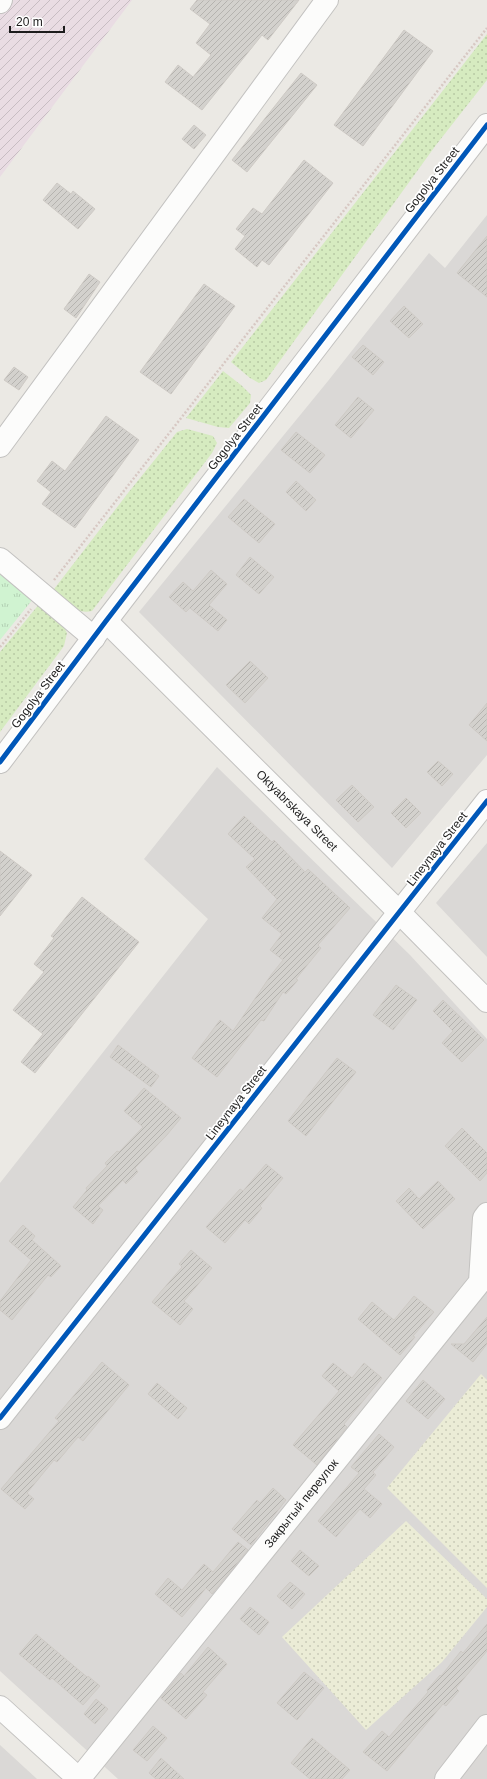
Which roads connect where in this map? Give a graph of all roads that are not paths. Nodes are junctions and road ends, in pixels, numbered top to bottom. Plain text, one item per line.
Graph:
1 (327, 0) edge
2 (487, 125) edge
3 (0, 446) edge
4 (0, 559) edge
5 (100, 630) junction
6 (0, 762) edge
7 (487, 801) edge
8 (400, 912) junction
9 (487, 1001) edge
10 (487, 1214) edge
11 (0, 1418) edge
12 (0, 1707) edge
13 (487, 1726) edge
14 (79, 1779) edge
15 (446, 1779) edge

1 - 3 street
2 - 5 street, Gogolya Street
4 - 5 street, Oktyabrskaya Street
5 - 6 street, Gogolya Street
5 - 8 street, Oktyabrskaya Street
7 - 8 street, Lineynaya Street
8 - 9 street, Oktyabrskaya Street
8 - 11 street, Lineynaya Street
10 - 14 street, Закрытый переулок
12 - 14 street
13 - 15 street

